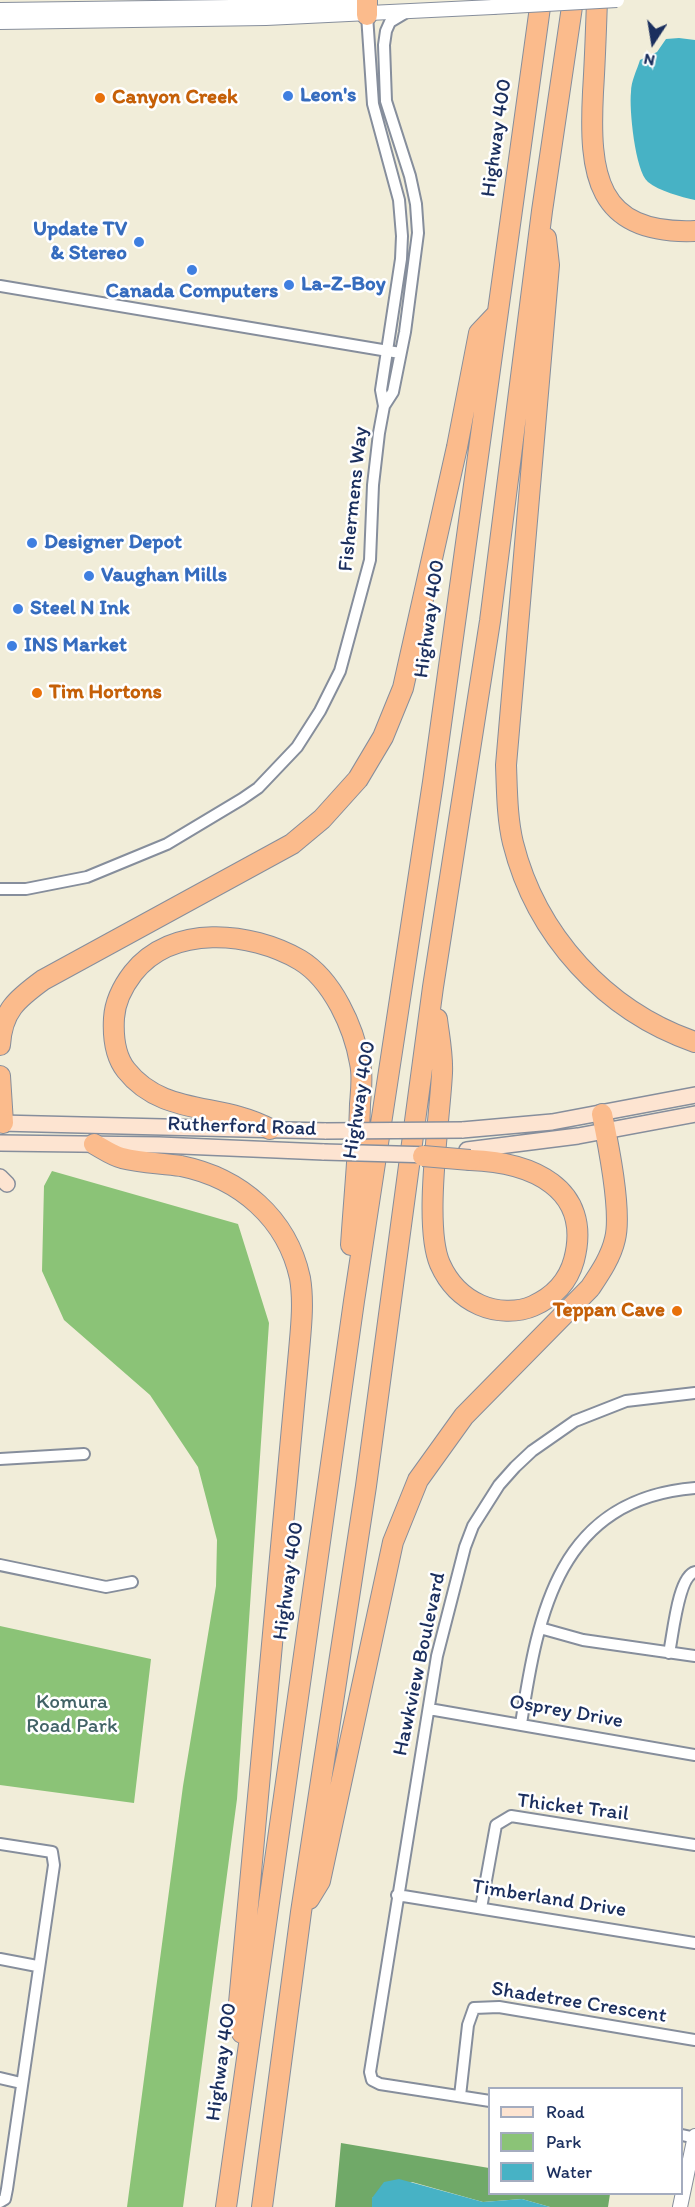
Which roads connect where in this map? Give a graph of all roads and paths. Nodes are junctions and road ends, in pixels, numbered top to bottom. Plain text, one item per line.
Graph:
1 (541, 0) edge
2 (573, 0) edge
3 (597, 0) edge
4 (617, 0) edge
5 (367, 6) edge
6 (0, 10) edge
7 (405, 13) junction
8 (0, 22) edge
9 (542, 211) junction
10 (695, 231) edge
11 (0, 286) edge
12 (496, 314) junction
13 (387, 351) junction
14 (400, 353) junction
15 (384, 406) junction
16 (0, 889) edge
17 (434, 987) junction
18 (695, 1042) edge
19 (0, 1045) edge
20 (0, 1076) edge
21 (695, 1095) edge
22 (695, 1114) edge
23 (603, 1122) junction
24 (1, 1123) edge
25 (270, 1129) junction
26 (5, 1143) edge
27 (94, 1144) junction
28 (468, 1155) junction
29 (423, 1156) joint
30 (354, 1301) junction
31 (695, 1393) edge
32 (84, 1454) dead end
33 (0, 1459) edge
34 (695, 1488) edge
35 (0, 1565) edge
36 (695, 1572) edge
37 (132, 1582) dead end
38 (540, 1628) junction
39 (669, 1653) junction
40 (695, 1656) edge
41 (429, 1709) junction
42 (521, 1724) junction
43 (695, 1755) edge
44 (0, 1844) edge
45 (695, 1845) edge
46 (397, 1895) junction
47 (481, 1908) junction
48 (301, 1912) junction
49 (695, 1943) edge
50 (0, 1959) edge
51 (38, 1965) junction
52 (695, 2040) edge
53 (245, 2070) junction
54 (0, 2078) edge
55 (21, 2083) junction
56 (460, 2096) junction
57 (488, 2101) edge
58 (695, 2137) edge
59 (683, 2193) edge
60 (0, 2202) edge
61 (226, 2207) edge
62 (262, 2207) edge

1 - 12 highway, Highway 400
2 - 9 highway
3 - 10 highway
4 - 7 street, bridge
5 - 6 street
5 - 7 street
5 - 8 street
5 - 13 street, Fishermens Way
7 - 14 street, Fishermens Way
9 - 17 highway
9 - 18 highway
11 - 13 street
12 - 19 highway
12 - 30 highway, Highway 400
13 - 14 street
13 - 15 street, Fishermens Way
14 - 15 street, Fishermens Way
15 - 16 street, Fishermens Way
17 - 28 highway
17 - 48 highway
20 - 24 highway
21 - 23 main road, Rutherford Road
22 - 23 main road, Rutherford Road
23 - 25 main road, Rutherford Road, bridge
23 - 28 main road, Rutherford Road
23 - 48 highway
24 - 25 main road, Rutherford Road
24 - 26 main road
25 - 30 highway
26 - 27 main road, Rutherford Road
27 - 29 main road, Rutherford Road, bridge
27 - 53 highway
28 - 29 highway, bridge
30 - 53 highway, Highway 400
31 - 41 street, Hawkview Boulevard
32 - 33 street
34 - 38 street
35 - 37 street
36 - 39 street
38 - 39 street
38 - 42 street
39 - 40 street
41 - 42 street, Osprey Drive
41 - 46 street, Hawkview Boulevard
42 - 43 street, Osprey Drive
44 - 51 street
45 - 47 street, Thicket Trail
46 - 47 street, Timberland Drive
46 - 56 street, Hawkview Boulevard
47 - 49 street, Timberland Drive
48 - 62 highway
50 - 51 street
51 - 55 street
52 - 56 street, Shadetree Crescent
53 - 61 highway, Highway 400
54 - 55 street
55 - 60 street
56 - 57 street
58 - 59 street

